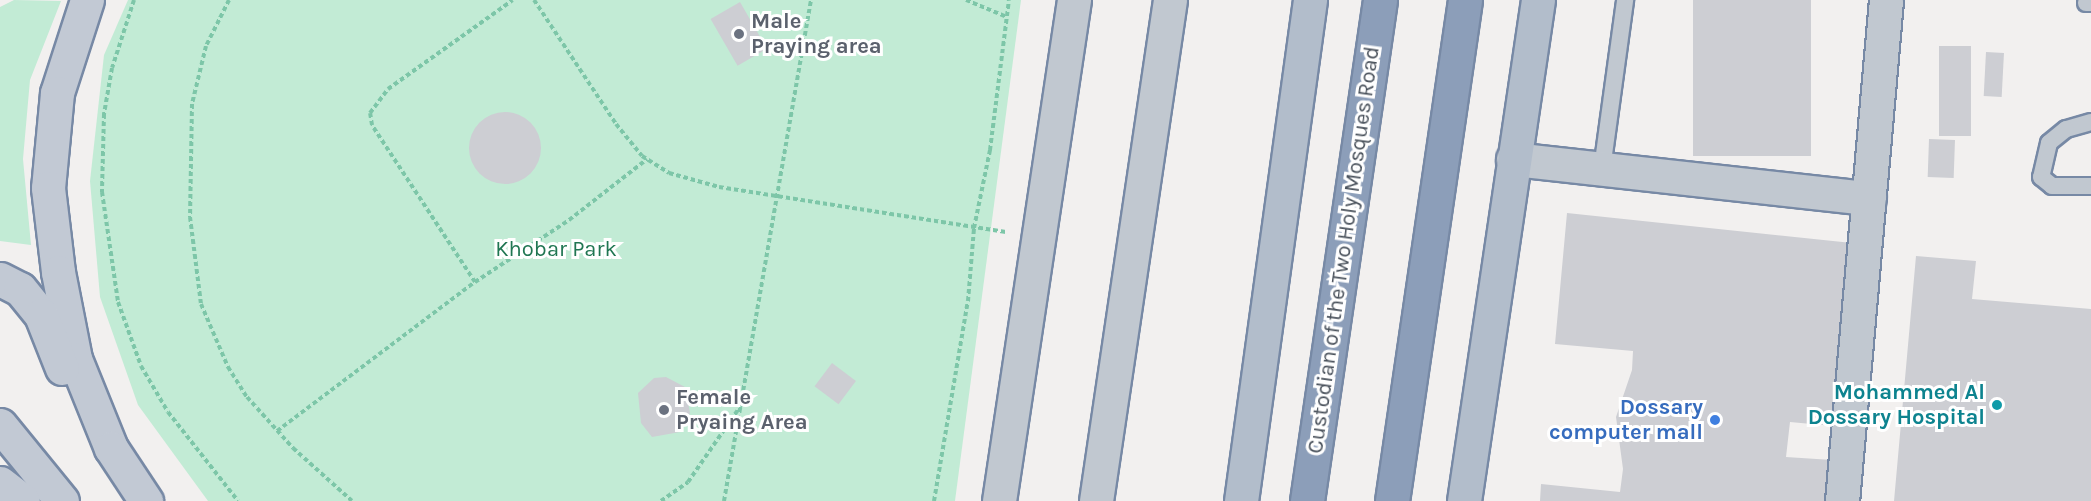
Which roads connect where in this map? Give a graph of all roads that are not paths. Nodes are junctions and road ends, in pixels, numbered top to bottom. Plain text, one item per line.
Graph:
1 (87, 0) edge
2 (1074, 0) edge
3 (1170, 0) edge
4 (1310, 0) edge
5 (1380, 0) edge
6 (1465, 0) edge
7 (1538, 0) edge
8 (1625, 0) edge
9 (1886, 0) edge
10 (2091, 122) edge
11 (1513, 159) junction
12 (1602, 169) junction
13 (2091, 186) edge
14 (1869, 198) junction
15 (0, 279) edge
16 (0, 425) edge
17 (111, 448) junction
18 (62, 501) edge
19 (146, 501) edge
20 (999, 501) edge
21 (1096, 501) edge
22 (1241, 501) edge
23 (1307, 501) edge
24 (1392, 501) edge
25 (1464, 501) edge
26 (1842, 501) edge

1 - 17 main road
2 - 20 street
3 - 21 street
4 - 22 main road
5 - 23 highway, Custodian of the Two Holy Mosques Road
6 - 24 highway
7 - 11 main road
8 - 12 lane
9 - 14 street
10 - 13 lane
11 - 12 street
11 - 25 main road
12 - 14 street
14 - 26 street
15 - 17 main road
16 - 18 main road
17 - 19 main road

